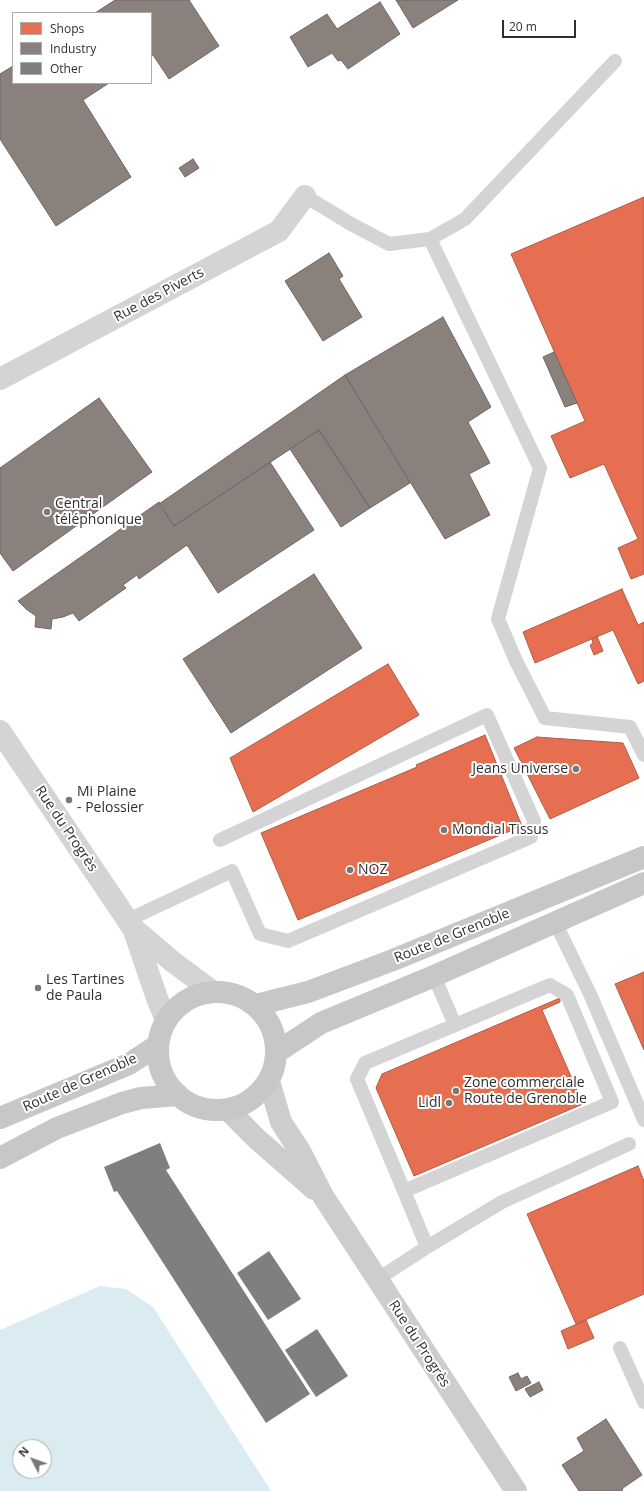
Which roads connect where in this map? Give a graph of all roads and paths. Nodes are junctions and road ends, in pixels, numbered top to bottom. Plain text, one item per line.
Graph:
1 (615, 61) dead end
2 (305, 196) joint
3 (430, 239) junction
4 (0, 379) edge
5 (0, 731) edge
6 (644, 756) edge
7 (220, 840) dead end
8 (644, 857) edge
9 (644, 883) edge
10 (554, 922) junction
11 (130, 923) junction
12 (434, 976) junction
13 (212, 991) junction
14 (256, 1005) junction
15 (166, 1020) junction
16 (455, 1025) junction
17 (158, 1045) junction
18 (277, 1052) junction
19 (269, 1080) junction
20 (178, 1095) junction
21 (228, 1110) junction
22 (0, 1118) edge
23 (644, 1120) edge
24 (629, 1144) dead end
25 (0, 1158) edge
26 (404, 1191) junction
27 (323, 1196) junction
28 (427, 1247) junction
29 (378, 1280) junction
30 (620, 1348) dead end
31 (644, 1402) edge
32 (516, 1491) edge

1 - 3 lane
2 - 3 lane
2 - 4 street, Rue des Piverts
3 - 6 lane
5 - 11 street, Rue du Progrès
7 - 11 lane
8 - 14 main road, Route de Grenoble
9 - 10 main road, Route de Grenoble
10 - 12 main road, Route de Grenoble
10 - 23 lane
11 - 13 street, Rue du Progrès
11 - 15 street, Rue du Progrès
12 - 16 lane
12 - 18 main road, Route de Grenoble
13 - 14 main road
13 - 15 main road
14 - 18 main road
15 - 17 main road
16 - 26 lane
16 - 26 lane
17 - 20 main road
17 - 22 main road, Route de Grenoble
18 - 19 main road
19 - 21 main road
19 - 27 main road, Rue du Progrès
20 - 21 main road
20 - 25 main road
21 - 27 main road, Rue du Progrès
24 - 28 lane
26 - 28 lane
27 - 29 main road, Rue du Progrès
28 - 29 lane
29 - 32 main road, Rue du Progrès
30 - 31 lane

